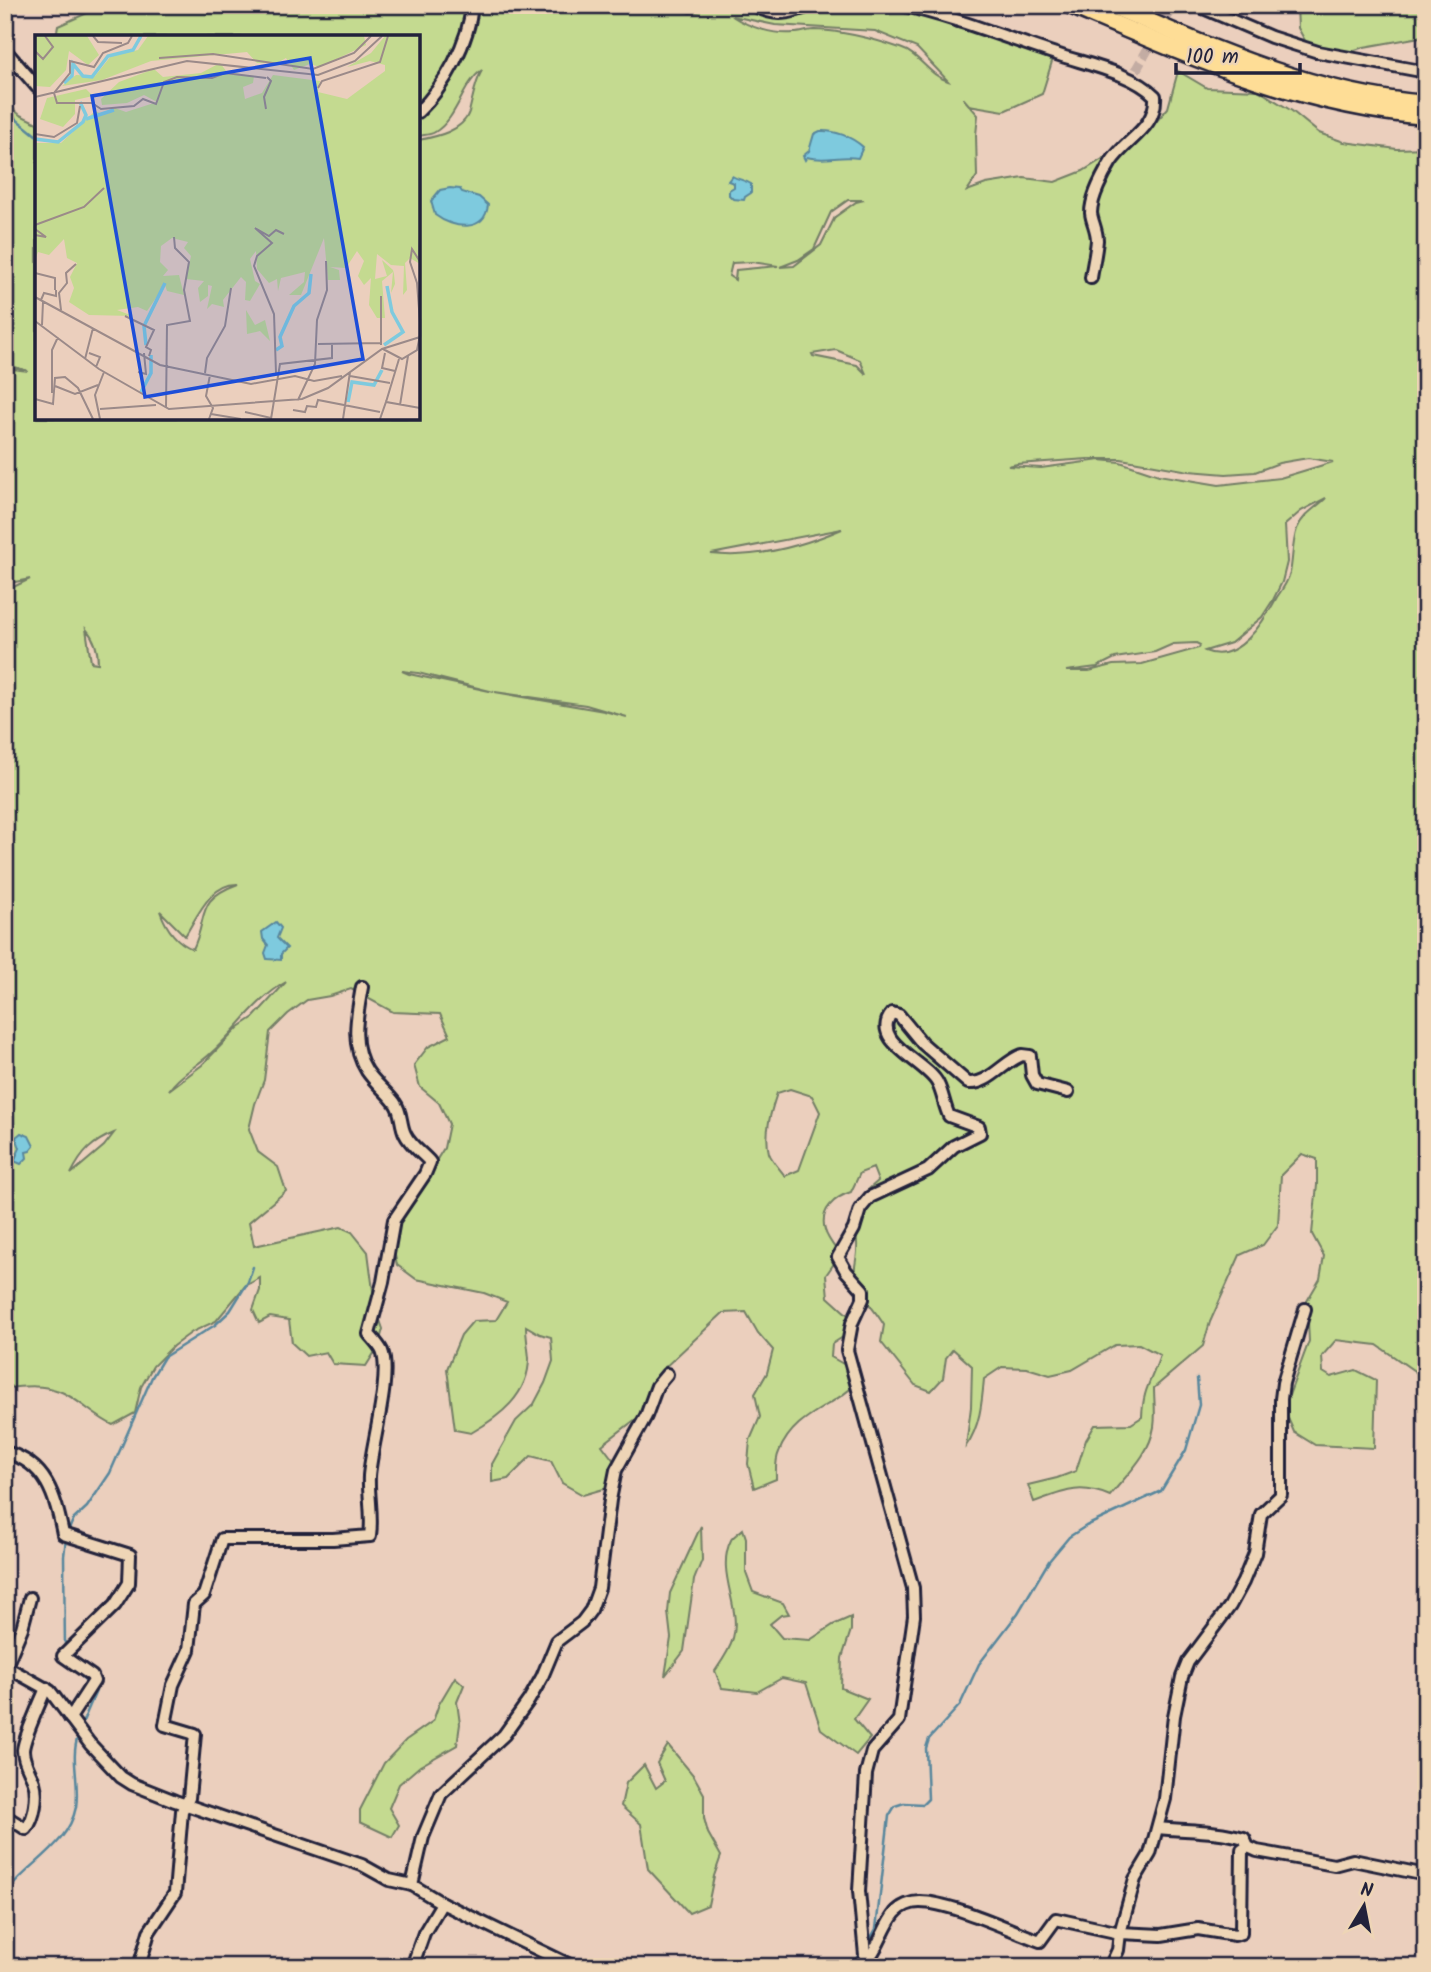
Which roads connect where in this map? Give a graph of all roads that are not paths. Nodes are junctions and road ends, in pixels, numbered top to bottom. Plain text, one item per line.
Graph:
1 (472, 5) edge
2 (754, 5) edge
3 (813, 5) edge
4 (901, 5) edge
5 (1070, 5) edge
6 (1111, 5) edge
7 (1196, 5) edge
8 (5, 50) edge
9 (1426, 72) edge
10 (35, 86) edge
11 (1426, 104) edge
12 (420, 109) edge
13 (1426, 116) edge
14 (1091, 278) dead end
15 (362, 987) dead end
16 (1068, 1092) dead end
17 (1305, 1309) dead end
18 (667, 1374) dead end
19 (5, 1452) edge
20 (30, 1598) dead end
21 (6, 1666) edge
22 (46, 1688) junction
23 (70, 1718) junction
24 (186, 1805) junction
25 (5, 1816) edge
26 (1158, 1828) junction
27 (1248, 1847) junction
28 (1426, 1875) edge
29 (412, 1885) junction
30 (442, 1902) junction
31 (1120, 1933) junction
32 (864, 1965) edge
33 (139, 1967) edge
34 (412, 1967) edge
35 (573, 1967) edge
36 (1110, 1967) edge

1 - 12 street
2 - 3 street
4 - 14 street
5 - 13 highway
6 - 11 highway
7 - 9 street
8 - 10 street
15 - 24 street
16 - 32 street
17 - 26 street
18 - 29 street
19 - 23 street
20 - 21 street
21 - 22 street
22 - 23 street
22 - 25 street
23 - 24 street
24 - 29 street
24 - 33 street
26 - 27 street
26 - 31 street
27 - 28 street
27 - 31 street
29 - 30 street
30 - 34 street
30 - 35 street
31 - 32 street
31 - 36 street

